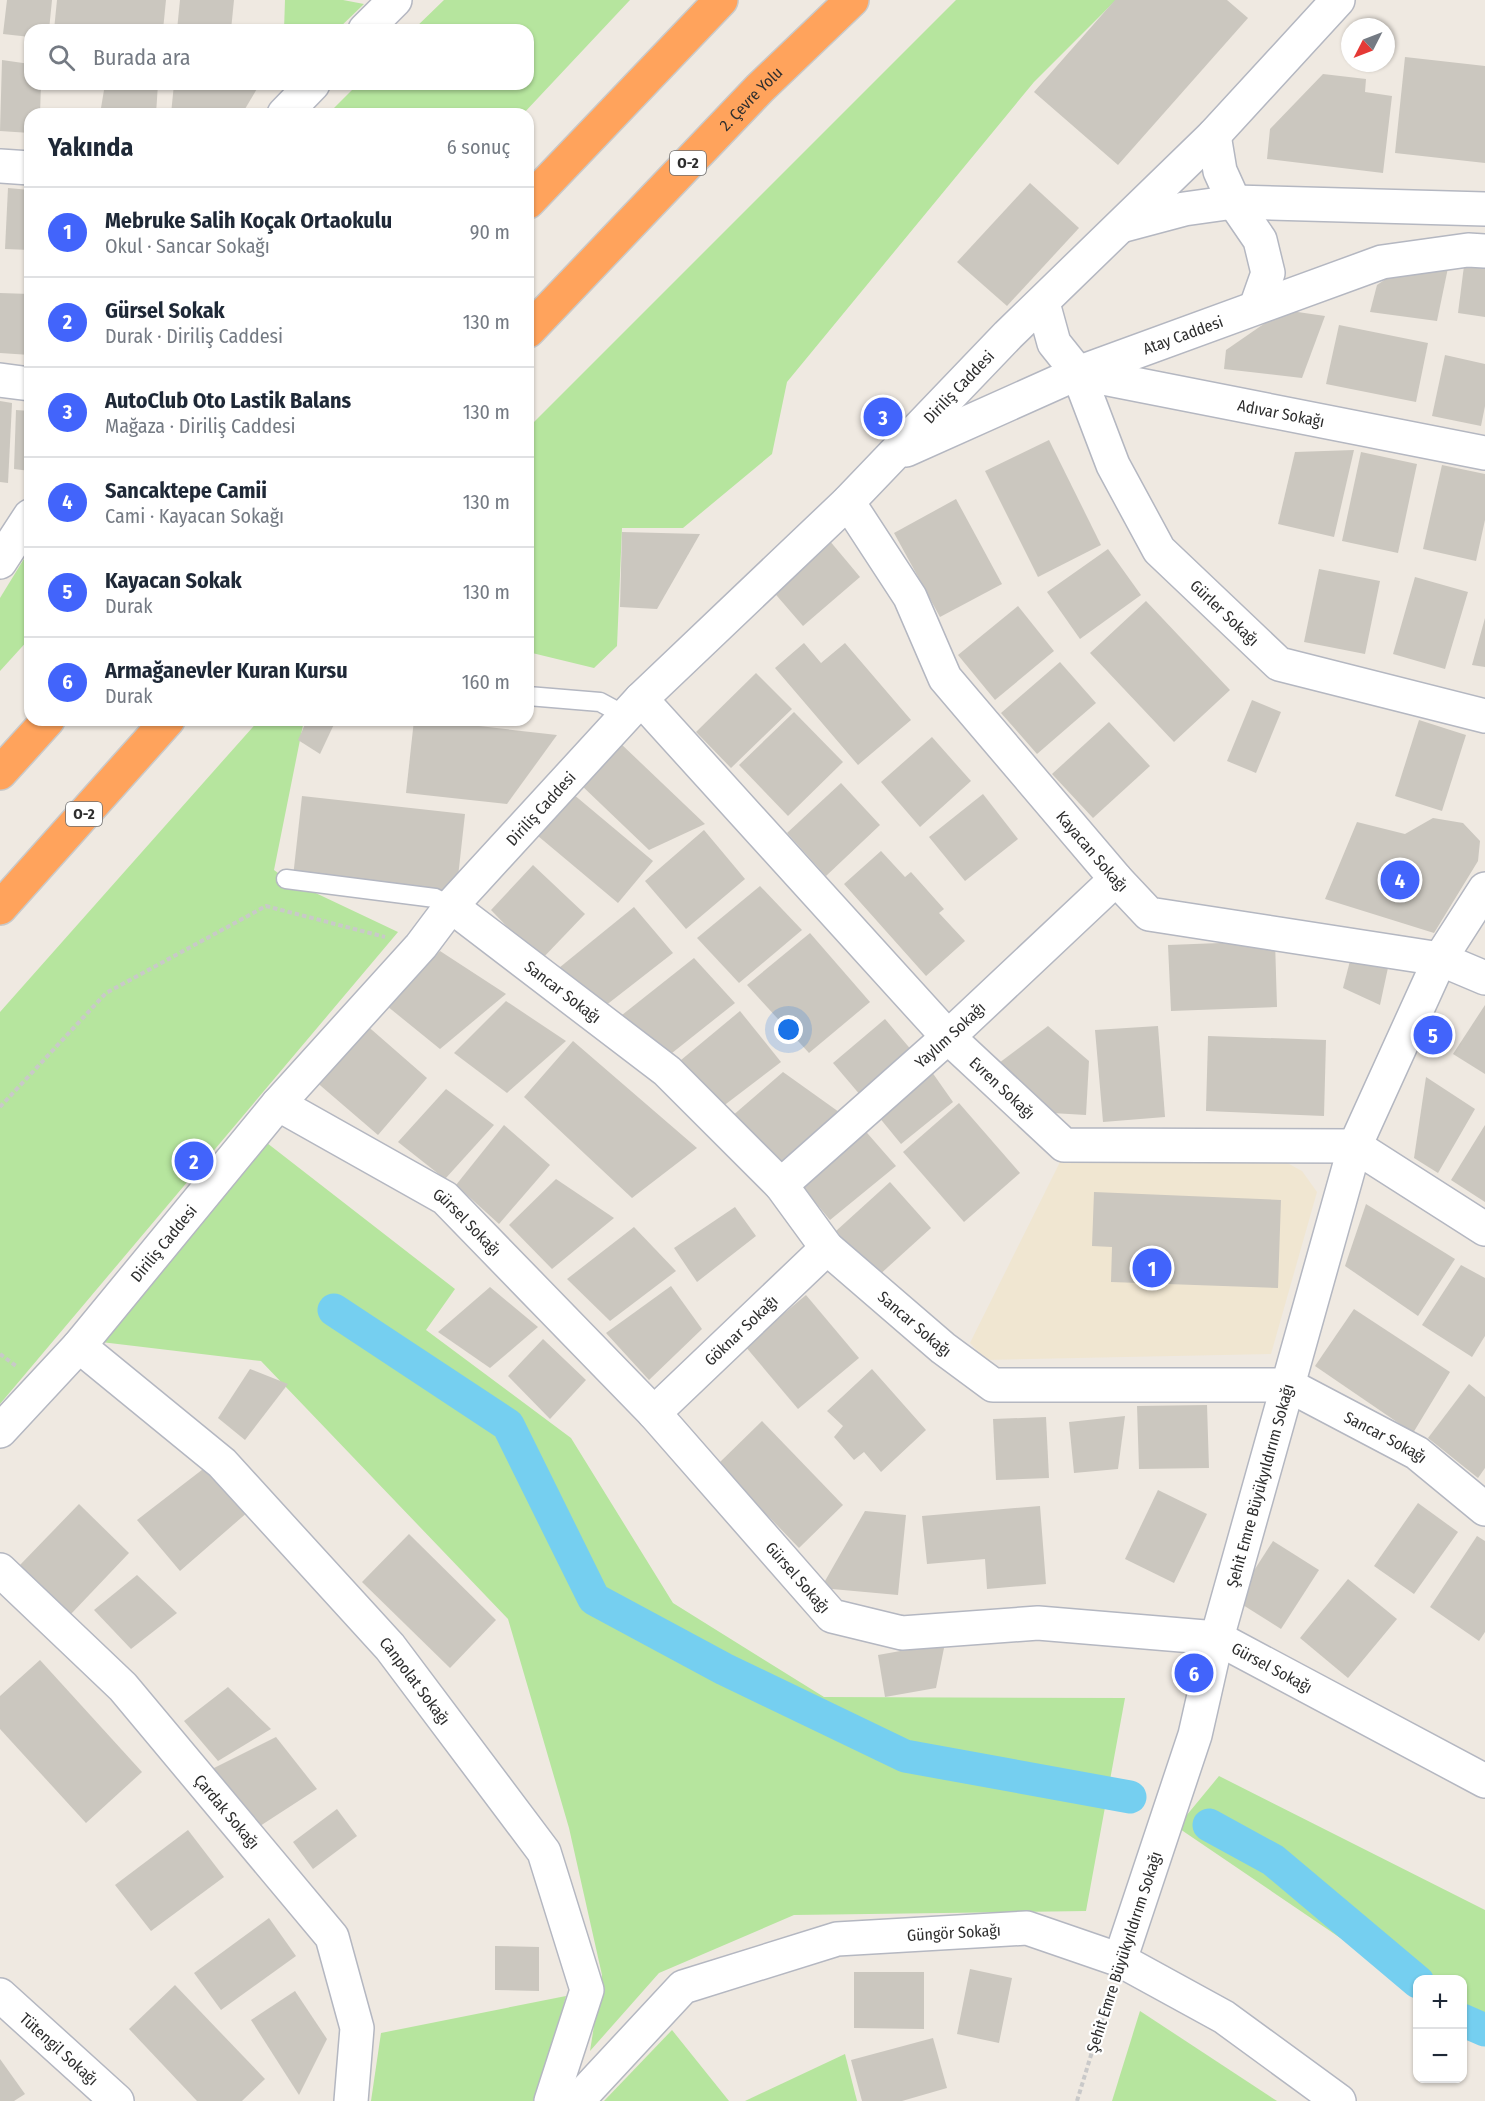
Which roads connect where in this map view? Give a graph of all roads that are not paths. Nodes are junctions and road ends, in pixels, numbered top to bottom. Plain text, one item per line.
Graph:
1 (395, 0) edge
2 (721, 0) edge
3 (852, 0) edge
4 (1338, 0) edge
5 (371, 24) edge
6 (307, 90) edge
7 (290, 108) edge
8 (1215, 135) junction
9 (0, 166) edge
10 (24, 168) edge
11 (534, 196) edge
12 (1233, 202) junction
13 (1485, 209) edge
14 (1122, 225) junction
15 (1485, 251) edge
16 (1043, 303) junction
17 (1256, 307) junction
18 (534, 324) edge
19 (1078, 373) junction
20 (0, 380) edge
21 (24, 383) edge
22 (1485, 453) edge
23 (890, 457) junction
24 (848, 502) junction
25 (24, 525) edge
26 (0, 562) edge
27 (534, 696) edge
28 (634, 708) junction
29 (1485, 716) edge
30 (43, 726) edge
31 (163, 726) edge
32 (0, 773) edge
33 (286, 879) dead end
34 (1116, 879) junction
35 (1485, 889) edge
36 (451, 906) junction
37 (0, 908) edge
38 (1440, 959) junction
39 (1485, 978) edge
40 (948, 1037) junction
41 (278, 1104) junction
42 (1355, 1146) junction
43 (781, 1185) junction
44 (1485, 1229) edge
45 (827, 1248) junction
46 (79, 1346) junction
47 (1288, 1386) junction
48 (654, 1413) junction
49 (0, 1431) edge
50 (1485, 1509) edge
51 (0, 1570) edge
52 (1217, 1638) junction
53 (1485, 1781) edge
54 (1120, 1960) junction
55 (0, 1995) edge
56 (117, 2101) edge
57 (351, 2101) edge
58 (551, 2101) edge
59 (577, 2101) edge
60 (1339, 2101) edge

1 - 5 street
2 - 11 highway
3 - 18 highway, 2. Çevre Yolu / O-2
4 - 8 street
6 - 7 street
8 - 12 street
8 - 14 street, Diriliş Caddesi
9 - 10 street
12 - 13 street
12 - 14 street
12 - 17 street
14 - 16 street, Diriliş Caddesi
15 - 17 street, Atay Caddesi
16 - 19 street, Gürler Sokağı
16 - 23 street, Diriliş Caddesi
17 - 19 street, Atay Caddesi
19 - 22 street, Adıvar Sokağı
19 - 23 street, Atay Caddesi
19 - 29 street, Gürler Sokağı
20 - 21 street
23 - 24 street, Diriliş Caddesi
24 - 28 street, Diriliş Caddesi
24 - 34 street, Kayacan Sokağı
25 - 26 street
27 - 28 lane
28 - 36 street, Diriliş Caddesi
28 - 40 street, Evren Sokağı
30 - 32 highway
31 - 37 highway, O-2
33 - 36 lane
34 - 38 street, Kayacan Sokağı
34 - 40 street, Yaylım Sokağı
35 - 38 street, Şehit Emre Büyükyıldırım Sokağı
36 - 41 street, Diriliş Caddesi
36 - 43 street, Sancar Sokağı
38 - 39 street, Kayacan Sokağı
38 - 42 street, Şehit Emre Büyükyıldırım Sokağı
40 - 42 street, Evren Sokağı
40 - 43 street, Yaylım Sokağı
41 - 46 street, Diriliş Caddesi
41 - 48 street, Gürsel Sokağı
42 - 44 street
42 - 47 street, Şehit Emre Büyükyıldırım Sokağı
43 - 45 street, Sancar Sokağı
45 - 47 street, Sancar Sokağı
45 - 48 street, Göknar Sokağı
46 - 49 street, Diriliş Caddesi
46 - 58 street, Canpolat Sokağı
47 - 50 street, Sancar Sokağı
47 - 52 street, Şehit Emre Büyükyıldırım Sokağı
48 - 52 street, Gürsel Sokağı
51 - 57 street, Çardak Sokağı
52 - 53 street, Gürsel Sokağı
52 - 54 street, Şehit Emre Büyükyıldırım Sokağı
54 - 59 street, Güngör Sokağı
54 - 60 street, Güngör Sokağı
55 - 56 street, Tütengil Sokağı

